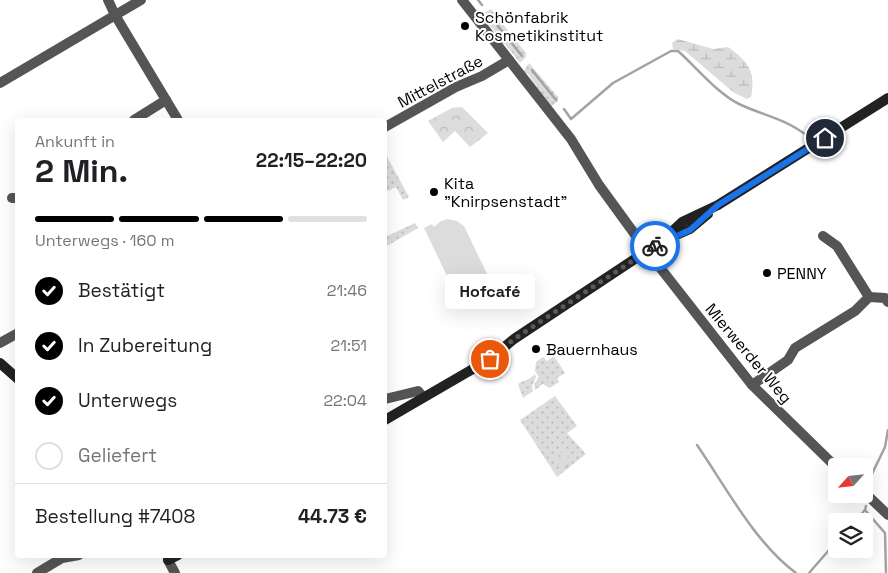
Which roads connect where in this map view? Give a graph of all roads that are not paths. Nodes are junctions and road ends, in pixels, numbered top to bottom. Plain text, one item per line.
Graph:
1 (108, 0) edge
2 (141, 0) edge
3 (462, 0) edge
4 (114, 15) junction
5 (508, 60) junction
6 (0, 83) edge
7 (888, 98) edge
8 (166, 100) junction
9 (137, 118) edge
10 (177, 118) edge
11 (387, 126) edge
12 (823, 236) dead end
13 (647, 251) junction
14 (869, 298) junction
15 (888, 302) edge
16 (15, 335) edge
17 (0, 343) edge
18 (0, 363) edge
19 (15, 376) edge
20 (752, 385) junction
21 (423, 397) junction
22 (387, 399) edge
23 (387, 419) edge
24 (828, 459) edge
25 (873, 501) edge
26 (888, 515) edge
27 (60, 558) edge
28 (167, 558) edge
29 (37, 573) edge
30 (175, 573) edge

1 - 4 street
2 - 4 street
3 - 5 street, Mierwerder Weg
4 - 6 street
4 - 8 street
5 - 11 street, Mittelstraße
5 - 13 street, Mierwerder Weg
7 - 13 main road
8 - 9 street
8 - 10 street
12 - 14 street
13 - 20 street, Mierwerder Weg
13 - 21 main road
14 - 15 street
14 - 20 street
16 - 17 street
18 - 19 main road
20 - 24 street, Mierwerder Weg
21 - 22 street
21 - 23 main road
25 - 26 street
27 - 29 street
28 - 30 street

